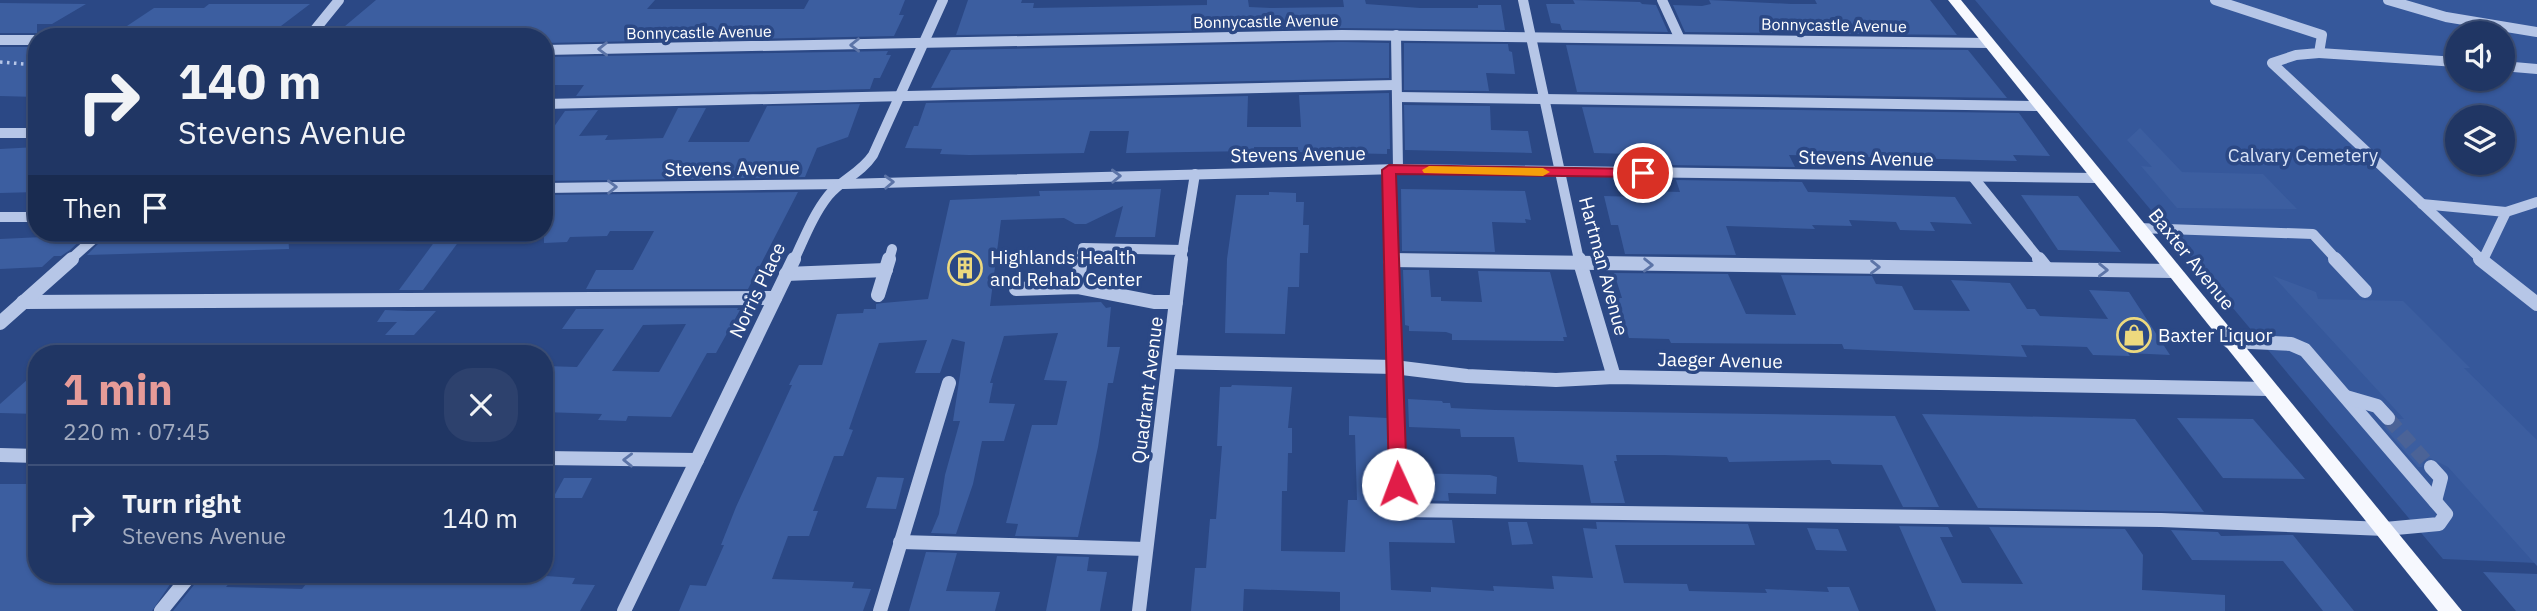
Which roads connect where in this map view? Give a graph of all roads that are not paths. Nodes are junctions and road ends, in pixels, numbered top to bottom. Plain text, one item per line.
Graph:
1 (339, 0) edge
2 (943, 0) edge
3 (1523, 0) edge
4 (1662, 0) edge
5 (1954, 0) edge
6 (2215, 0) edge
7 (2388, 0) edge
8 (316, 28) edge
9 (2537, 32) edge
10 (1396, 35) junction
11 (1530, 37) junction
12 (1680, 39) junction
13 (0, 40) edge
14 (28, 40) edge
15 (923, 43) junction
16 (1989, 43) junction
17 (553, 50) edge
18 (2319, 53) junction
19 (2445, 61) edge
20 (2515, 67) edge
21 (2537, 69) edge
22 (1396, 85) junction
23 (899, 96) junction
24 (1396, 97) junction
25 (1545, 100) junction
26 (553, 104) edge
27 (2040, 106) junction
28 (0, 133) edge
29 (28, 133) edge
30 (1393, 169) junction
31 (1560, 172) junction
32 (1195, 174) junction
33 (1973, 177) junction
34 (2096, 178) junction
35 (844, 184) junction
36 (553, 188) edge
37 (2537, 202) edge
38 (2422, 204) junction
39 (2506, 212) junction
40 (28, 217) edge
41 (0, 218) edge
42 (2137, 228) junction
43 (90, 242) edge
44 (892, 249) dead end
45 (1183, 250) junction
46 (1390, 260) junction
47 (2483, 261) junction
48 (1580, 264) junction
49 (2047, 269) junction
50 (886, 270) junction
51 (2172, 271) junction
52 (786, 274) junction
53 (1077, 287) junction
54 (1016, 289) dead end
55 (2365, 291) dead end
56 (878, 295) dead end
57 (775, 298) junction
58 (23, 302) junction
59 (1176, 302) junction
60 (2537, 304) edge
61 (0, 323) edge
62 (2229, 341) junction
63 (1171, 362) junction
64 (1395, 367) junction
65 (1614, 377) junction
66 (949, 383) dead end
67 (2269, 390) junction
68 (2344, 396) junction
69 (2388, 418) tunnel mouth
70 (0, 455) edge
71 (28, 456) edge
72 (553, 458) edge
73 (696, 460) junction
74 (2431, 467) tunnel mouth
75 (2435, 501) junction
76 (2385, 529) junction
77 (900, 542) junction
78 (1146, 549) junction
79 (183, 583) edge
80 (160, 611) edge
81 (624, 611) edge
82 (880, 611) edge
83 (1139, 611) edge
84 (2451, 611) edge

1 - 8 street
2 - 15 street, Norris Place
3 - 11 street, Hartman Avenue
4 - 12 street
5 - 16 main road, Baxter Avenue
6 - 18 street
7 - 9 street
10 - 11 street, Bonnycastle Avenue
10 - 15 street, Bonnycastle Avenue
10 - 22 street
11 - 12 street, Bonnycastle Avenue
11 - 25 street, Hartman Avenue
12 - 16 street, Bonnycastle Avenue
13 - 14 street
15 -> 17 street, Bonnycastle Avenue
15 - 23 street, Norris Place
16 - 27 main road, Baxter Avenue
18 - 19 street
18 - 38 street
20 - 21 street
22 - 23 street
22 - 24 street
23 - 26 street
23 - 35 street, Norris Place
24 - 25 street
24 - 30 street
25 - 27 street
25 - 31 street, Hartman Avenue
27 - 34 main road, Baxter Avenue
28 - 29 street
30 - 31 street, Stevens Avenue
30 - 32 street, Stevens Avenue
30 - 46 street
31 - 33 street, Stevens Avenue
31 - 48 street, Hartman Avenue
35 -> 32 street, Stevens Avenue
32 - 45 street, Quadrant Avenue
33 - 34 street, Stevens Avenue
33 - 49 street
34 - 42 main road, Baxter Avenue
36 -> 35 street, Stevens Avenue
35 - 52 street, Norris Place
37 - 39 street
38 - 39 street
38 - 47 street
39 - 47 street
40 - 41 street
42 - 51 main road, Baxter Avenue
42 - 55 street
43 - 58 street
44 - 50 street
45 - 53 street
45 - 59 street, Quadrant Avenue
46 - 48 street
46 - 64 street
47 - 60 street
48 -> 49 street
48 - 65 street, Hartman Avenue
49 -> 51 street
50 - 52 street
50 - 56 street
51 - 62 main road, Baxter Avenue
52 - 57 street, Norris Place
53 - 54 street
53 - 59 street
57 - 58 street
57 - 73 street, Norris Place
58 - 61 street
59 - 63 street, Quadrant Avenue
62 - 67 main road, Baxter Avenue
62 - 68 street
63 - 64 street, Jaeger Avenue
63 - 78 street, Quadrant Avenue
64 - 65 street, Jaeger Avenue
64 - 76 street
65 - 67 street, Jaeger Avenue
66 - 77 street
67 - 76 main road, Baxter Avenue
68 - 69 street
68 - 75 street
70 - 71 street
73 -> 72 street
73 - 81 street, Norris Place
74 - 75 street
75 - 76 street
76 - 84 main road, Baxter Avenue
77 - 78 street
77 - 82 street
78 - 83 street, Quadrant Avenue
79 - 80 street

